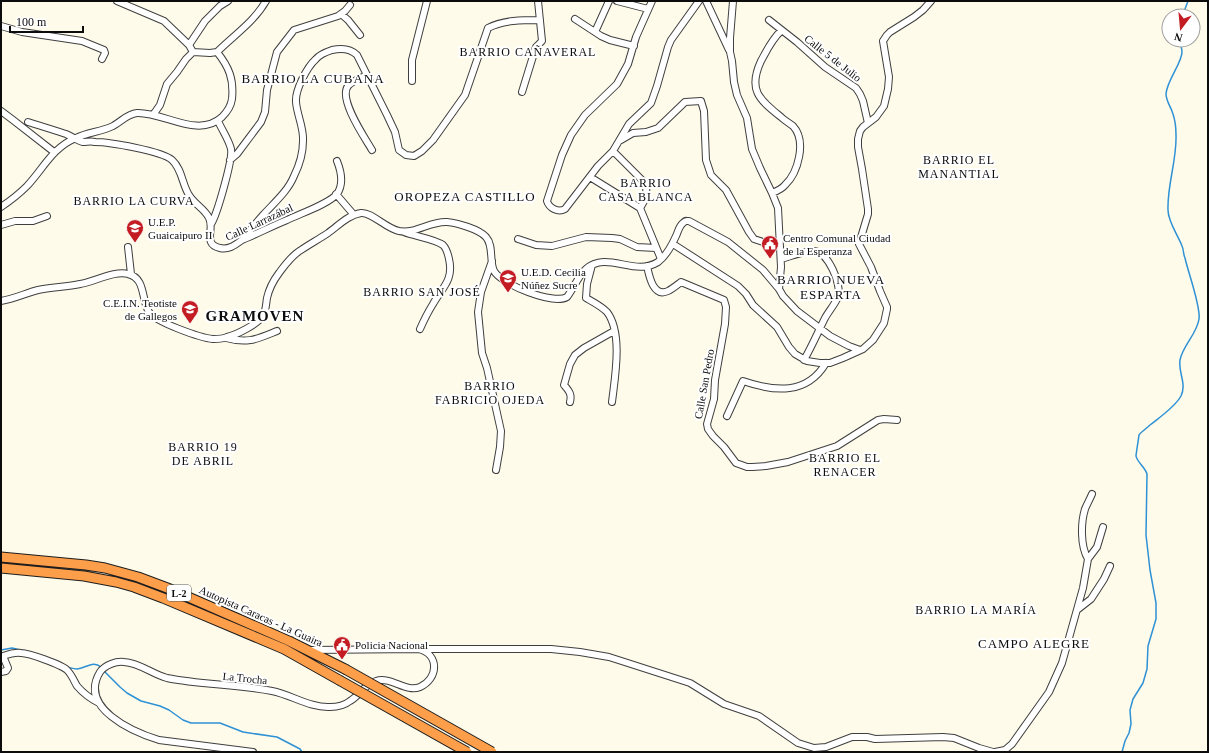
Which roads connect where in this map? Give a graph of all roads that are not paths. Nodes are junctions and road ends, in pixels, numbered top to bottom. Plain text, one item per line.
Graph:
1 (117, 1) edge
2 (228, 1) edge
3 (266, 1) edge
4 (427, 1) edge
5 (538, 1) edge
6 (609, 1) edge
7 (617, 1) edge
8 (652, 1) edge
9 (699, 1) edge
10 (706, 1) edge
11 (733, 1) edge
12 (931, 1) edge
13 (350, 5) dead end
14 (648, 9) junction
15 (341, 14) junction
16 (575, 19) dead end
17 (540, 20) junction
18 (769, 20) dead end
19 (1, 26) edge
20 (781, 31) junction
21 (594, 32) junction
22 (360, 35) dead end
23 (189, 45) junction
24 (634, 46) junction
25 (193, 52) junction
26 (217, 52) junction
27 (730, 52) junction
28 (102, 59) dead end
29 (367, 75) junction
30 (412, 81) dead end
31 (522, 92) dead end
32 (1, 112) edge
33 (153, 116) junction
34 (218, 121) junction
35 (28, 122) dead end
36 (868, 123) junction
37 (75, 138) junction
38 (620, 141) junction
39 (372, 150) dead end
40 (613, 151) junction
41 (54, 152) junction
42 (230, 160) junction
43 (337, 161) dead end
44 (590, 177) junction
45 (772, 193) junction
46 (336, 194) junction
47 (1, 207) edge
48 (640, 208) junction
49 (354, 215) junction
50 (47, 216) dead end
51 (211, 224) junction
52 (1, 225) edge
53 (401, 231) junction
54 (518, 239) dead end
55 (242, 240) junction
56 (672, 244) junction
57 (779, 244) junction
58 (128, 247) dead end
59 (656, 248) junction
60 (661, 259) junction
61 (781, 259) junction
62 (492, 262) junction
63 (592, 265) junction
64 (647, 266) junction
65 (131, 274) junction
66 (779, 289) junction
67 (1, 301) edge
68 (821, 328) junction
69 (420, 329) dead end
70 (277, 331) dead end
71 (614, 331) junction
72 (225, 338) junction
73 (860, 350) junction
74 (804, 360) junction
75 (826, 363) junction
76 (570, 402) dead end
77 (612, 402) dead end
78 (727, 416) dead end
79 (897, 420) dead end
80 (496, 470) dead end
81 (1092, 494) dead end
82 (1103, 527) dead end
83 (1, 557) edge
84 (1088, 559) junction
85 (1110, 566) dead end
86 (1, 568) edge
87 (1077, 610) junction
88 (414, 649) junction
89 (310, 650) junction
90 (1, 672) edge
91 (99, 703) junction
92 (253, 752) edge
93 (467, 752) edge
94 (492, 752) edge
95 (994, 752) edge

1 - 23 street
2 - 23 street
3 - 26 street
4 - 30 street
5 - 17 street
6 - 21 street
7 - 14 street
8 - 14 street
9 - 38 street
10 - 27 street
11 - 27 street
12 - 36 street
13 - 15 street
14 - 24 street
15 - 22 street
15 - 42 street
16 - 21 street
17 - 29 street
17 - 31 street
18 - 20 street, Calle 5 de Julio
19 - 28 street
20 - 36 street, Calle 5 de Julio
20 - 45 street
21 - 24 street
23 - 25 street
24 - 44 street
25 - 26 street
25 - 33 street
26 - 34 street
27 - 45 street
29 - 39 street
29 - 55 street
32 - 41 street
33 - 34 street
33 - 37 street
34 - 42 street
35 - 37 street, Calle Larrazábal
36 - 73 street
37 - 41 street
37 - 51 street, Calle Larrazábal
38 - 40 street
38 - 57 street
40 - 44 street
40 - 48 street
41 - 47 street
42 - 51 street
43 - 46 street
44 - 48 street
45 - 57 street
46 - 49 street
46 - 55 street, Calle Larrazábal
48 - 59 street
49 - 53 street
49 - 72 street
50 - 52 street
51 - 55 street, Calle Larrazábal
53 - 62 street
53 - 69 street
54 - 59 street
56 - 60 street
56 - 66 street
56 - 74 street
57 - 61 street
58 - 65 street
59 - 60 street
60 - 64 street
61 - 66 street
61 - 68 street
62 - 63 street
62 - 80 street
63 - 64 street
63 - 71 street
64 - 79 street, Calle San Pedro
65 - 67 street
65 - 72 street
66 - 68 street
68 - 73 street
68 - 74 street
70 - 72 street
71 - 76 street
71 - 77 street
73 - 75 street
74 - 75 street
75 - 78 street
81 - 84 street
82 - 84 street
83 - 89 highway, Autopista Caracas - La Guaira / L-2
84 - 87 street
85 - 87 street
86 - 93 highway, Autopista Caracas - La Guaira / L-2, bridge
87 - 95 street
88 - 89 street, La Trocha
88 - 91 street, La Trocha
88 - 95 street
89 - 94 highway, Autopista Caracas - La Guaira / L-2, bridge
90 - 91 street
91 - 92 street

